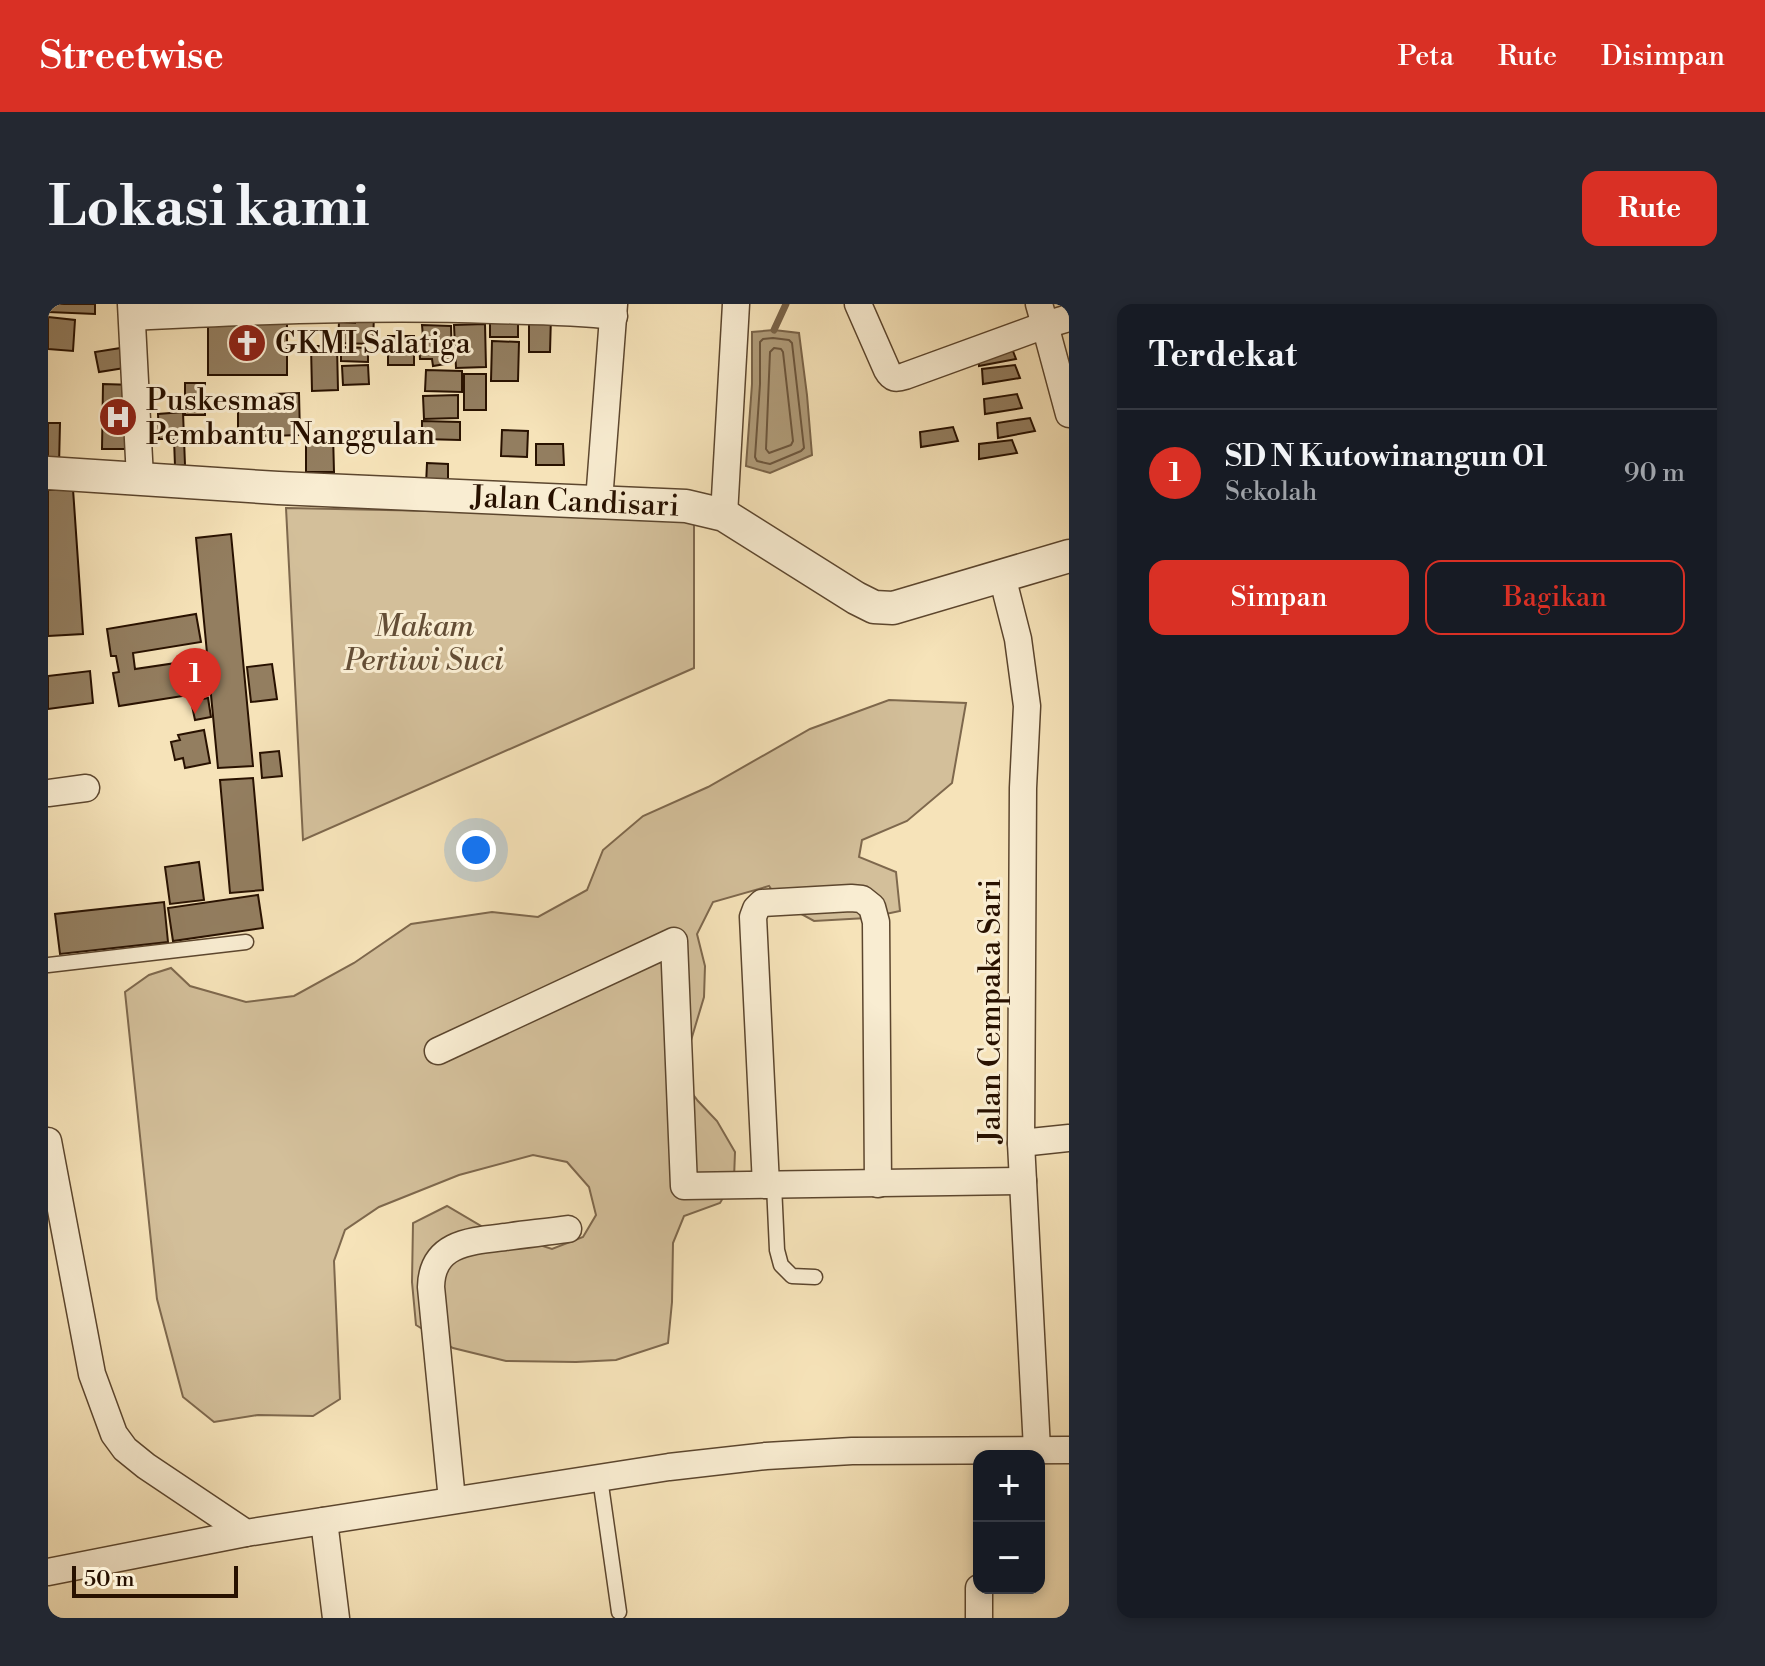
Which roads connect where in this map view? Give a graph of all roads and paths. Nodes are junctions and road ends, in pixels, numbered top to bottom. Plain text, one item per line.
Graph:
1 (736, 304) edge
2 (858, 304) edge
3 (324, 306) edge
4 (132, 310) edge
5 (614, 310) edge
6 (1051, 315) edge
7 (1069, 414) edge
8 (48, 473) edge
9 (140, 478) junction
10 (599, 501) junction
11 (724, 515) junction
12 (1069, 556) edge
13 (1002, 576) junction
14 (86, 788) dead end
15 (48, 793) edge
16 (246, 942) dead end
17 (48, 965) edge
18 (438, 1051) dead end
19 (1069, 1138) edge
20 (48, 1141) edge
21 (1021, 1143) junction
22 (1023, 1181) junction
23 (878, 1184) junction
24 (770, 1185) junction
25 (568, 1229) dead end
26 (60, 1261) edge
27 (815, 1277) dead end
28 (1037, 1449) junction
29 (1026, 1450) edge
30 (1069, 1450) edge
31 (973, 1454) edge
32 (600, 1478) junction
33 (452, 1500) junction
34 (324, 1521) junction
35 (246, 1533) junction
36 (48, 1572) edge
37 (979, 1594) edge
38 (619, 1612) dead end
39 (336, 1618) edge
40 (979, 1618) edge

1 - 11 street
2 - 6 street
3 - 4 street
3 - 5 street
4 - 9 street
5 - 10 street
6 - 7 street
8 - 9 street, Jalan Candisari
9 - 10 street, Jalan Candisari
10 - 11 street, Jalan Candisari
11 - 13 street, Jalan Candisari
12 - 13 street, Jalan Candisari
13 - 21 street, Jalan Cempaka Sari
14 - 15 street
16 - 17 lane
18 - 24 street
19 - 21 street
20 - 26 street
21 - 22 street, Jalan Cempaka Sari
22 - 23 street
22 - 28 street, Jalan Cempaka Sari
23 - 24 street
23 - 24 street
24 - 27 lane
25 - 33 street
26 - 35 street
28 - 29 street
28 - 30 street
31 - 32 street
32 - 33 street
32 - 38 lane
33 - 34 street
34 - 35 street
34 - 39 street
35 - 36 street
37 - 40 street

